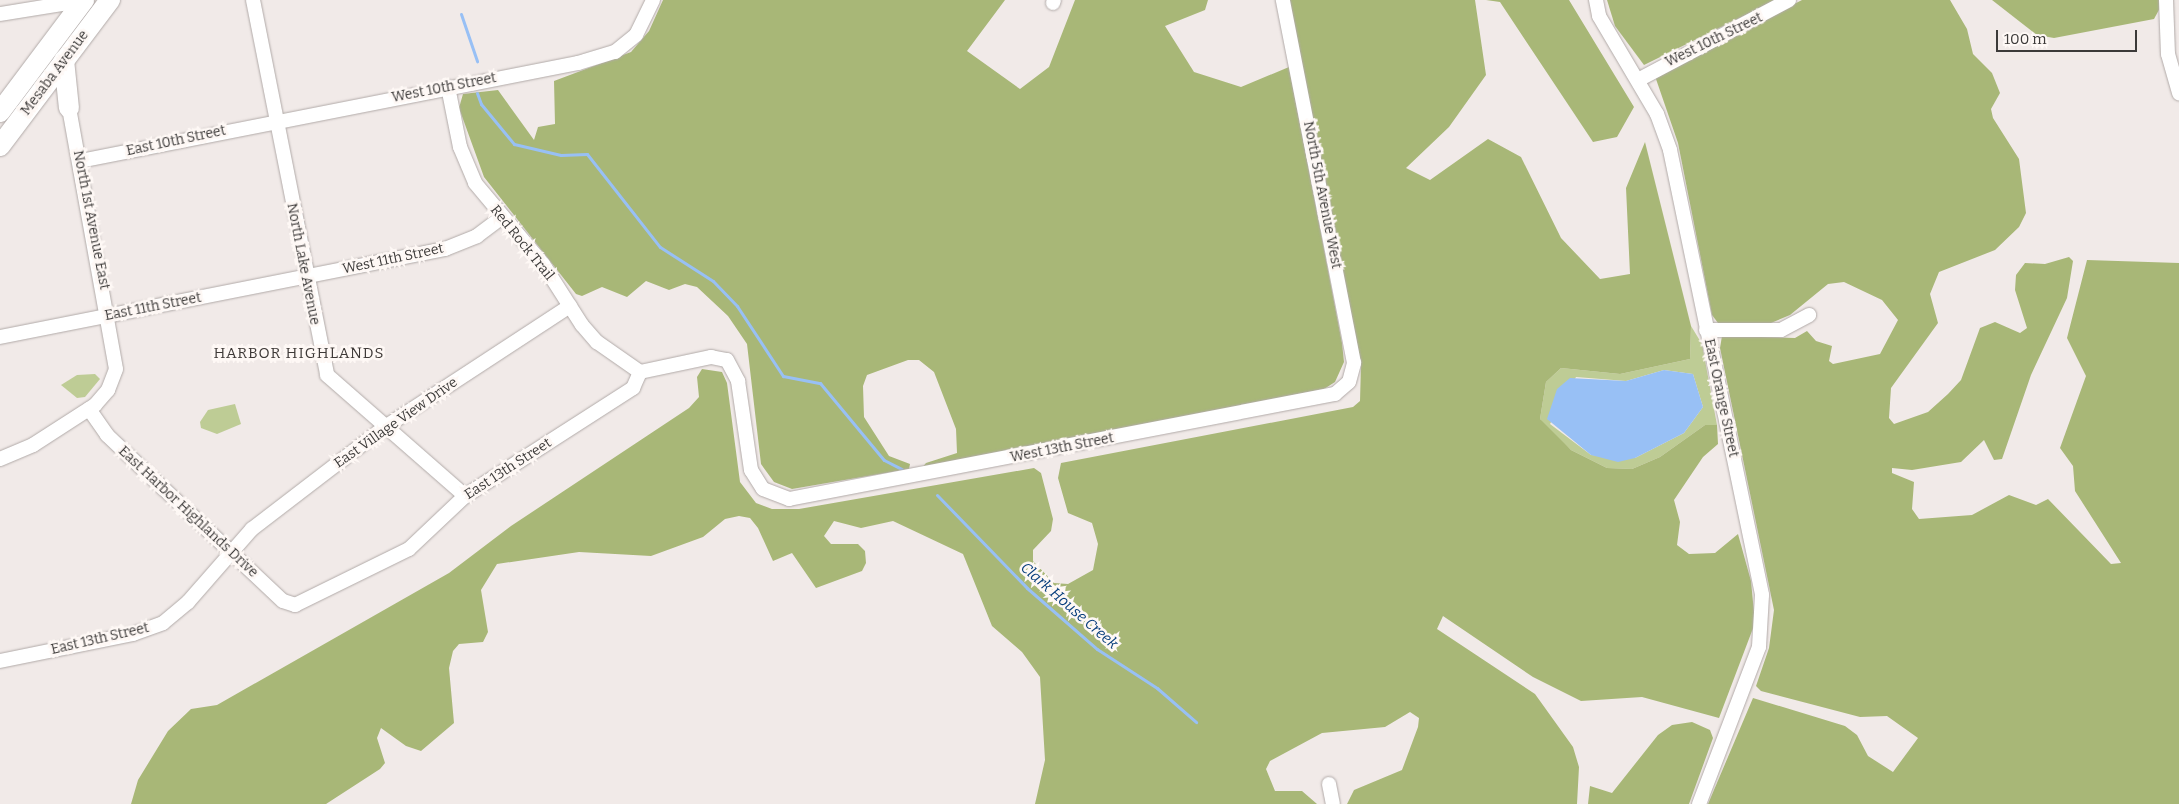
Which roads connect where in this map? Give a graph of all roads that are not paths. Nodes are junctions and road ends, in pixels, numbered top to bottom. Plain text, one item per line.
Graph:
1 (84, 0) edge
2 (110, 0) edge
3 (253, 0) edge
4 (653, 0) edge
5 (1283, 0) edge
6 (1596, 0) edge
7 (1789, 0) edge
8 (2166, 0) edge
9 (46, 3) edge
10 (0, 14) edge
11 (64, 60) junction
12 (1638, 80) junction
13 (448, 87) junction
14 (2179, 93) edge
15 (69, 108) joint
16 (0, 112) edge
17 (273, 122) junction
18 (0, 146) edge
19 (80, 161) junction
20 (502, 217) junction
21 (306, 276) junction
22 (570, 306) junction
23 (1809, 314) dead end
24 (109, 316) junction
25 (1706, 330) junction
26 (0, 337) edge
27 (640, 372) junction
28 (1344, 387) joint
29 (89, 409) junction
30 (386, 427) junction
31 (0, 459) edge
32 (465, 496) junction
33 (230, 551) junction
34 (295, 606) joint
35 (0, 661) edge
36 (1329, 784) dead end
37 (1332, 804) edge
38 (1699, 804) edge

1 - 9 street
1 - 16 highway, Mesaba Avenue
2 - 11 highway, Mesaba Avenue
3 - 17 street, North Lake Avenue
4 - 13 street, West 10th Street
5 - 28 street, North 5th Avenue West
6 - 12 street, East Orange Street
7 - 12 street, West 10th Street
8 - 14 street
9 - 10 street
11 - 15 highway
11 - 18 highway, Mesaba Avenue
12 - 25 street, East Orange Street
13 - 17 street, West 10th Street
13 - 20 street, Red Rock Trail
15 - 19 street, North 1st Avenue East
17 - 19 street, East 10th Street
17 - 21 street, North Lake Avenue
19 - 24 street, North 1st Avenue East
20 - 21 street, West 11th Street
20 - 22 street, Red Rock Trail
21 - 24 street, East 11th Street
21 - 30 street, North Lake Avenue
22 - 27 street, Red Rock Trail
22 - 30 street, East Village View Drive
23 - 25 street
24 - 26 street, East 11th Street
24 - 29 street, North 1st Avenue East
25 - 38 street, East Orange Street
27 - 28 street, West 13th Street
27 - 32 street, East 13th Street
29 - 31 street
29 - 33 street, East Harbor Highlands Drive
30 - 32 street, North Lake Avenue
30 - 33 street, East Village View Drive
32 - 34 street, East 13th Street
33 - 34 street, East Harbor Highlands Drive
33 - 35 street, East 13th Street
36 - 37 street

